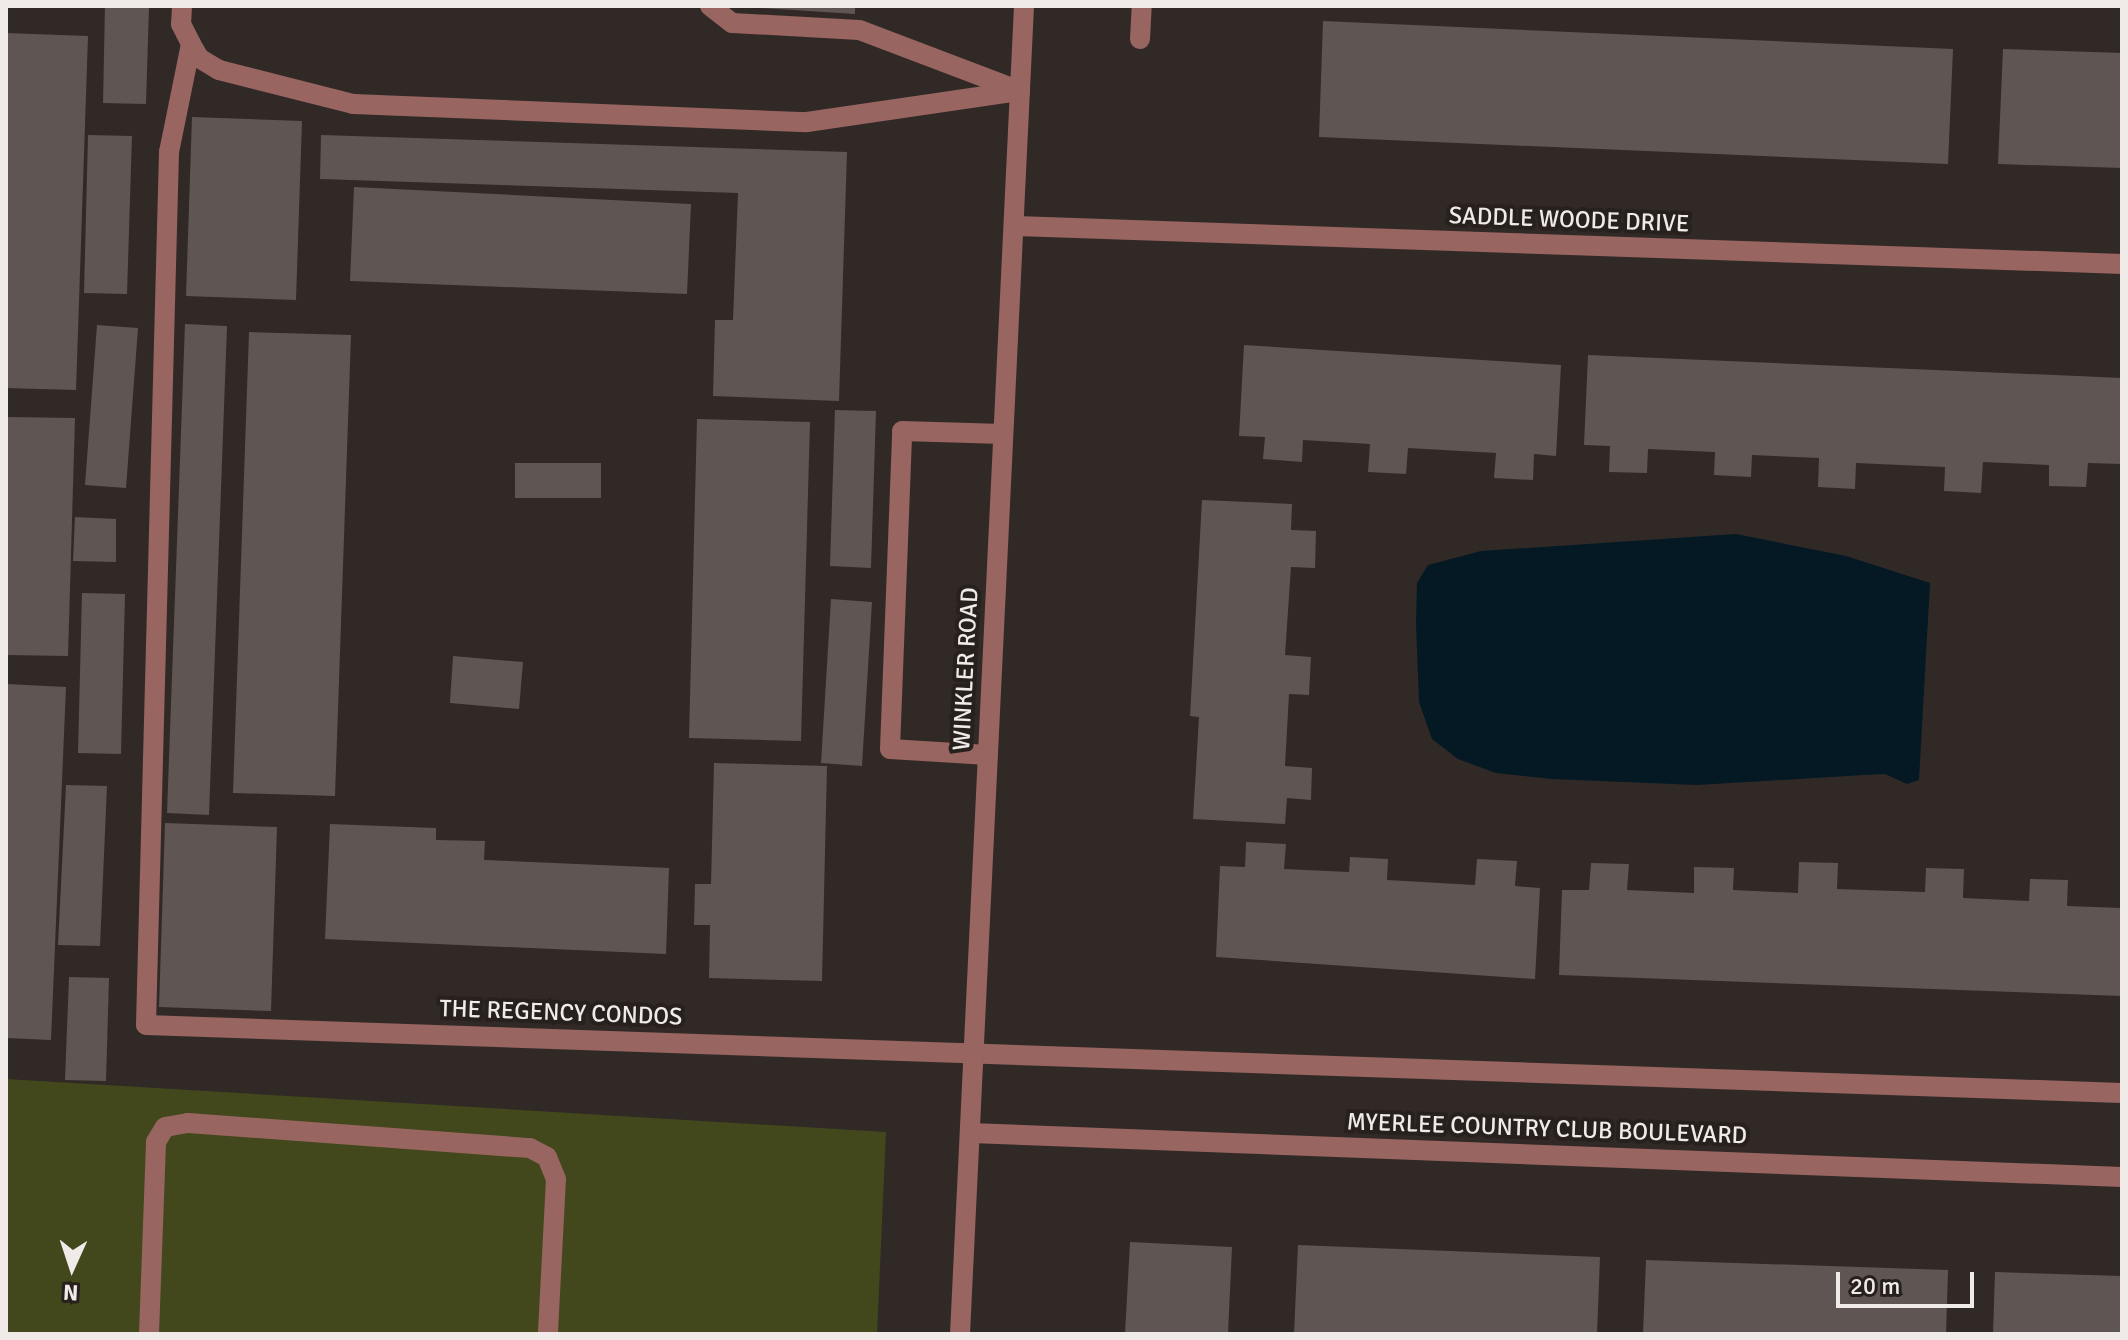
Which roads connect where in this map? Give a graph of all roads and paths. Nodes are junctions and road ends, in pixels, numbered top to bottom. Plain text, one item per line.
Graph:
1 (182, 6) edge
2 (710, 6) edge
3 (1024, 6) edge
4 (1142, 6) edge
5 (1140, 39) dead end
6 (191, 44) junction
7 (1020, 91) junction
8 (1014, 226) junction
9 (2122, 264) edge
10 (1003, 434) junction
11 (988, 755) junction
12 (974, 1052) junction
13 (2122, 1093) edge
14 (970, 1133) junction
15 (2122, 1177) edge
16 (149, 1334) edge
17 (548, 1334) edge
18 (960, 1334) edge

1 - 6 street
2 - 7 street
3 - 7 street, WINKLER ROAD
4 - 5 street
6 - 7 street
6 - 12 street, THE REGENCY CONDOS
7 - 8 street, WINKLER ROAD
8 - 9 street, SADDLE WOODE DRIVE
8 - 10 street, WINKLER ROAD
10 - 11 street, WINKLER ROAD
10 - 11 street
11 - 12 street, WINKLER ROAD
12 - 13 street
12 - 14 street, WINKLER ROAD
14 - 15 street, MYERLEE COUNTRY CLUB BOULEVARD
14 - 18 street, WINKLER ROAD
16 - 17 street

